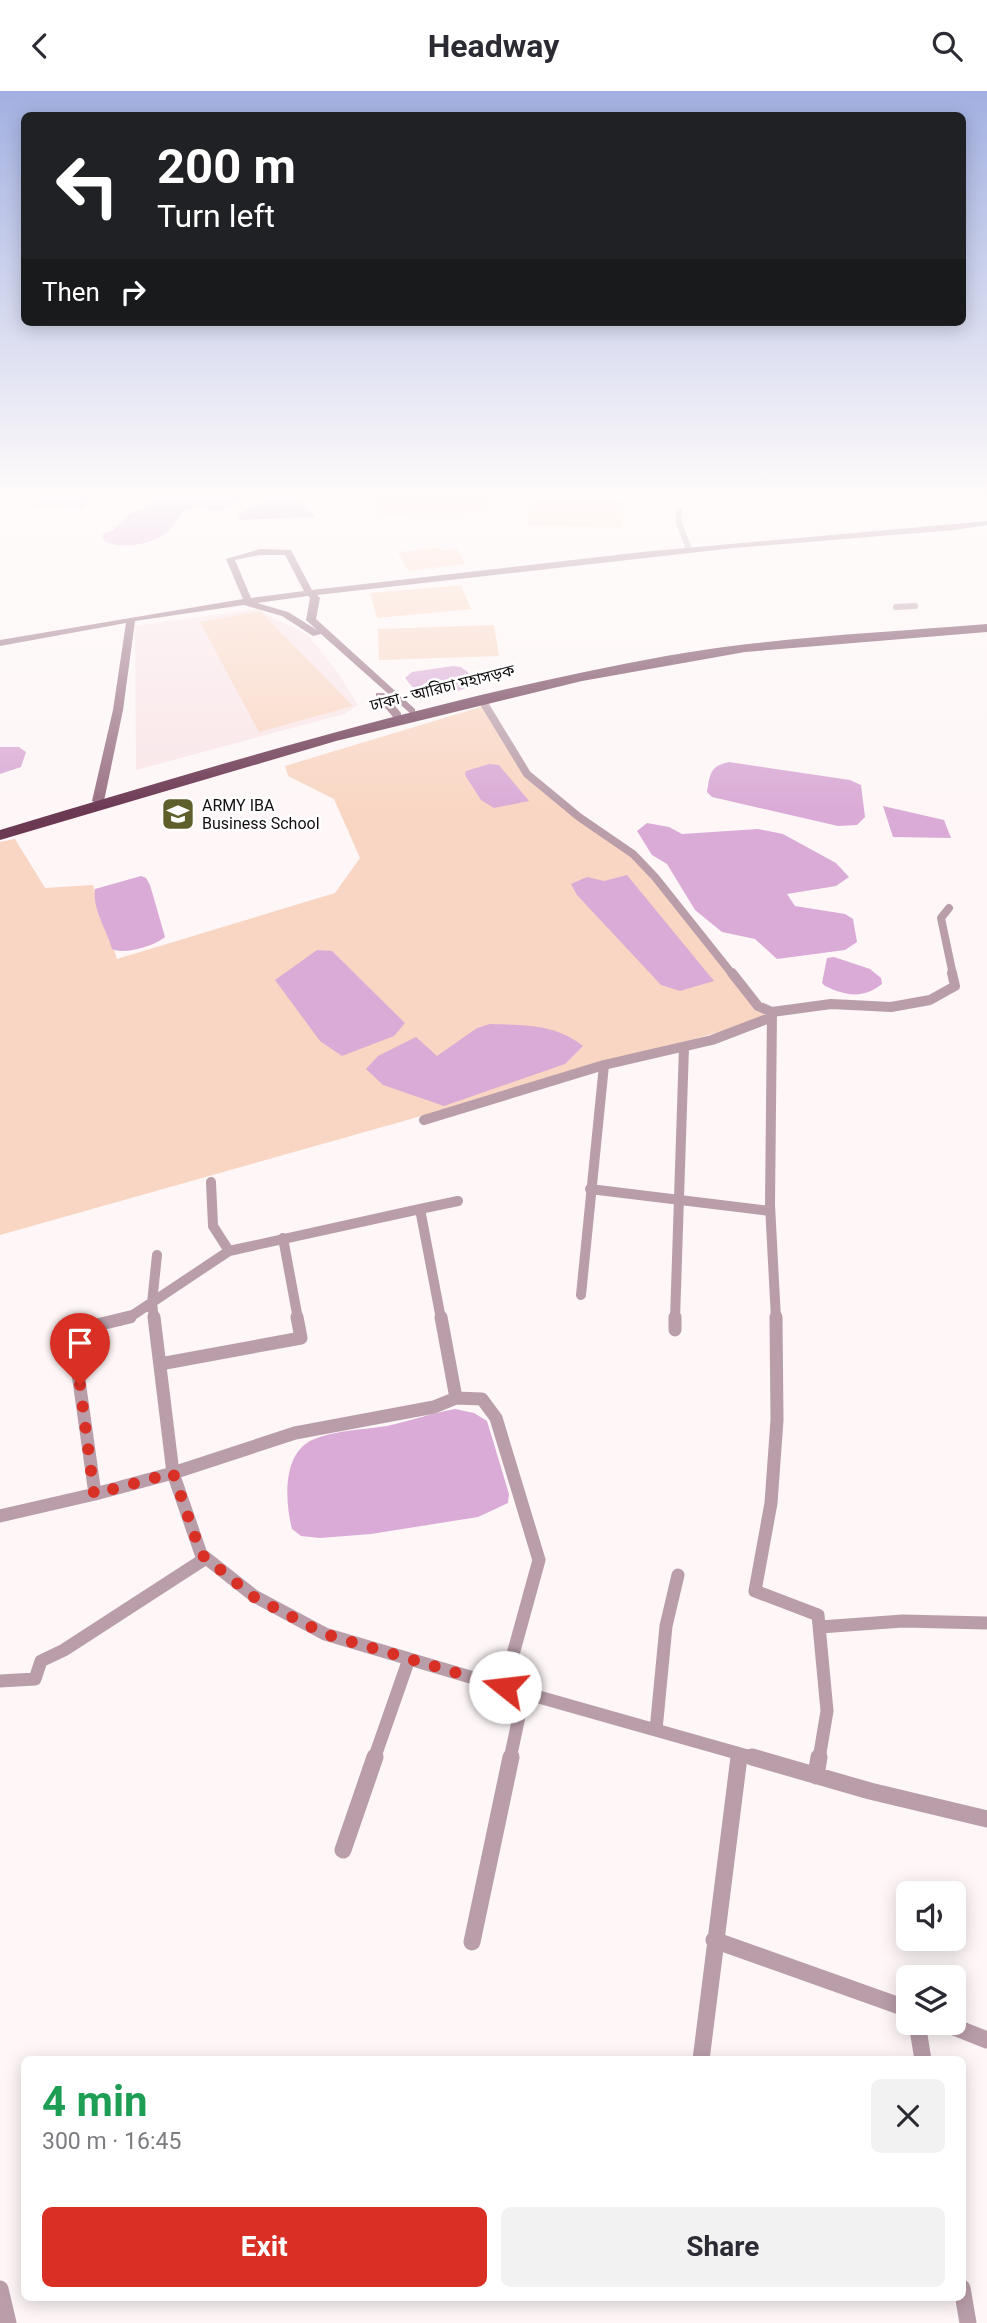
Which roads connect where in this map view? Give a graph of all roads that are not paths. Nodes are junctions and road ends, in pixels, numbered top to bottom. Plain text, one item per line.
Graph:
1 (244, 601) edge
2 (245, 601) edge
3 (314, 601) edge
4 (915, 606) dead end
5 (896, 607) dead end
6 (131, 619) junction
7 (987, 623) edge
8 (987, 628) edge
9 (0, 643) edge
10 (481, 699) junction
11 (404, 713) junction
12 (98, 800) junction
13 (0, 829) edge
14 (0, 835) edge
15 (949, 908) dead end
16 (772, 1014) junction
17 (684, 1047) junction
18 (604, 1065) junction
19 (424, 1120) dead end
20 (211, 1182) dead end
21 (590, 1189) junction
22 (680, 1200) junction
23 (458, 1201) dead end
24 (420, 1209) junction
25 (770, 1211) junction
26 (284, 1238) junction
27 (229, 1251) junction
28 (157, 1255) dead end
29 (581, 1295) dead end
30 (152, 1303) junction
31 (675, 1330) dead end
32 (160, 1364) junction
33 (456, 1398) junction
34 (173, 1473) junction
35 (94, 1494) junction
36 (0, 1516) edge
37 (206, 1558) junction
38 (678, 1575) dead end
39 (987, 1623) edge
40 (820, 1627) junction
41 (409, 1659) junction
42 (0, 1681) edge
43 (505, 1687) junction
44 (524, 1693) junction
45 (656, 1730) junction
46 (739, 1754) junction
47 (816, 1776) junction
48 (987, 1819) edge
49 (343, 1850) dead end
50 (714, 1940) junction
51 (472, 1942) dead end
52 (896, 2005) edge
53 (966, 2032) edge
54 (919, 2035) edge
55 (987, 2040) edge
56 (701, 2056) edge
57 (922, 2056) edge
58 (0, 2289) edge
59 (964, 2301) edge
60 (8, 2323) edge
61 (968, 2323) edge

1 - 6 street
2 - 11 street
3 - 11 street
4 - 5 street
6 - 9 street
6 - 12 street
7 - 11 highway, ঢাকা - আরিচা মহাসড়ক
8 - 10 highway
10 - 14 highway
10 - 16 street
11 - 12 highway, ঢাকা - আরিচা মহাসড়ক
12 - 13 highway, ঢাকা - আরিচা মহাসড়ক
15 - 16 street
16 - 17 street
16 - 25 street
17 - 18 street
17 - 22 street
18 - 19 street
18 - 21 street
20 - 27 street
21 - 22 street
21 - 29 street
22 - 25 street
22 - 31 street
23 - 24 street
24 - 26 street
24 - 33 street
25 - 40 street
26 - 27 street
26 - 32 street
27 - 30 street
28 - 30 street
30 - 32 street
30 - 35 street
32 - 34 street
33 - 34 street
33 - 43 street
34 - 35 street
34 - 37 street
35 - 36 street
37 - 41 street
37 - 42 street
38 - 45 street
39 - 40 street
40 - 47 street
41 - 43 street
41 - 49 street
43 - 44 street
44 - 45 street
44 - 51 street
45 - 46 street
46 - 47 street
46 - 50 street
47 - 48 street
50 - 52 street
50 - 56 street
53 - 55 street
54 - 57 street
58 - 60 street
59 - 61 street

